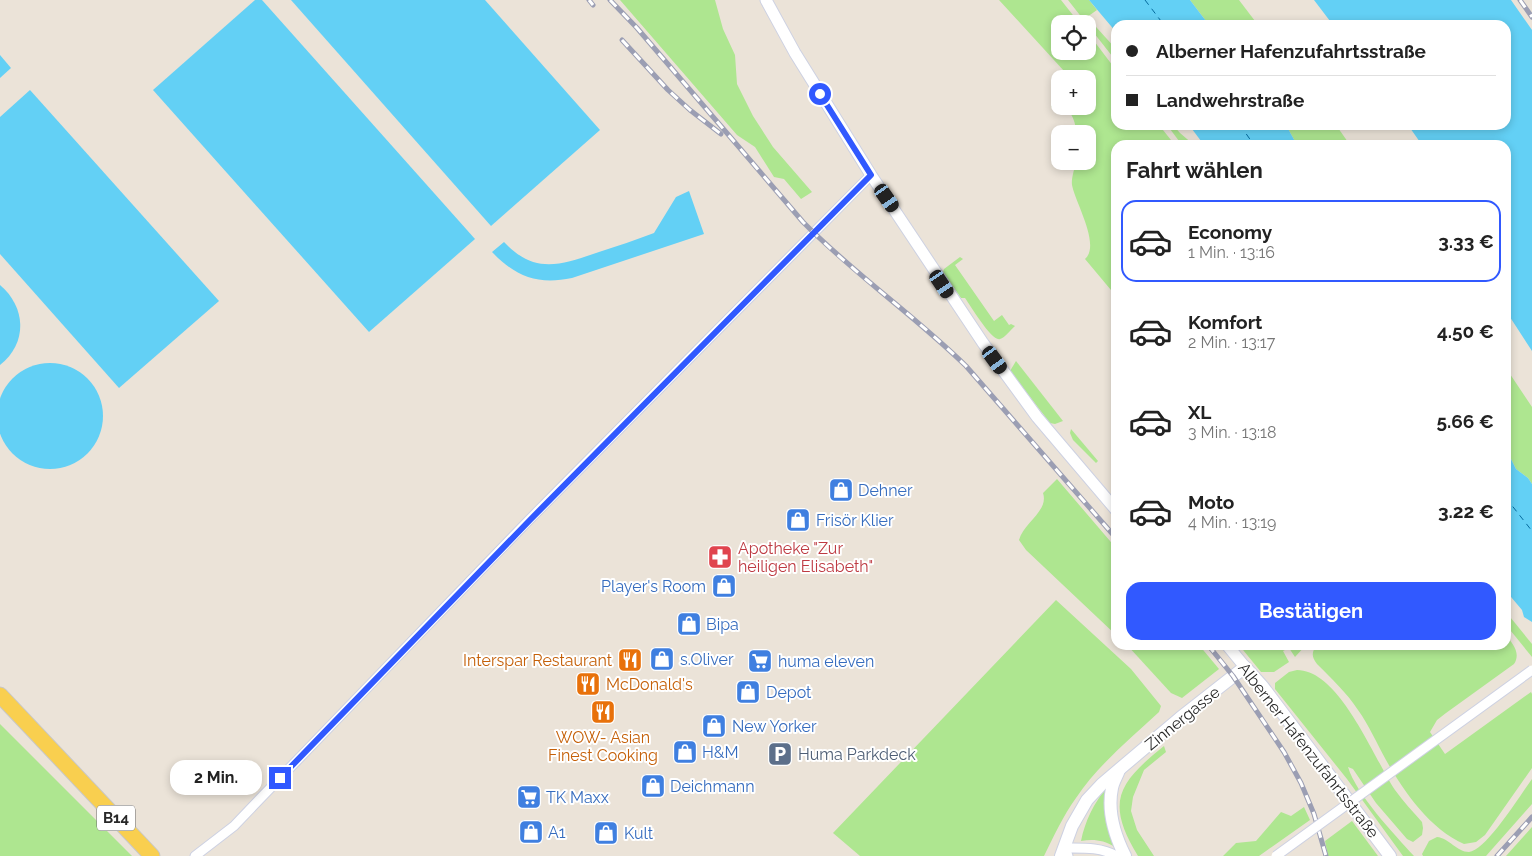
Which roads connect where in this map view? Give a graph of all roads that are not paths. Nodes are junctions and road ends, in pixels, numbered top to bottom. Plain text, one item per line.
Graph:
1 (766, 0) edge
2 (871, 175) junction
3 (1111, 504) edge
4 (1231, 650) edge
5 (1245, 667) junction
6 (1532, 670) edge
7 (0, 695) edge
8 (1120, 770) junction
9 (1065, 853) edge
10 (152, 856) edge
11 (195, 856) edge
12 (1117, 856) edge
13 (1125, 856) edge
14 (1276, 856) edge
15 (1390, 856) edge

1 - 2 street
2 - 3 street
2 - 11 street
4 - 5 street, Alberner Hafenzufahrtsstraße
5 - 8 main road, Zinnergasse
5 - 15 main road, Alberner Hafenzufahrtsstraße
6 - 14 street, bridge
7 - 10 main road, B14
8 - 9 main road, Zinnergasse
8 - 13 main road, Zinnergasse
9 - 12 street, Zinnergasse

